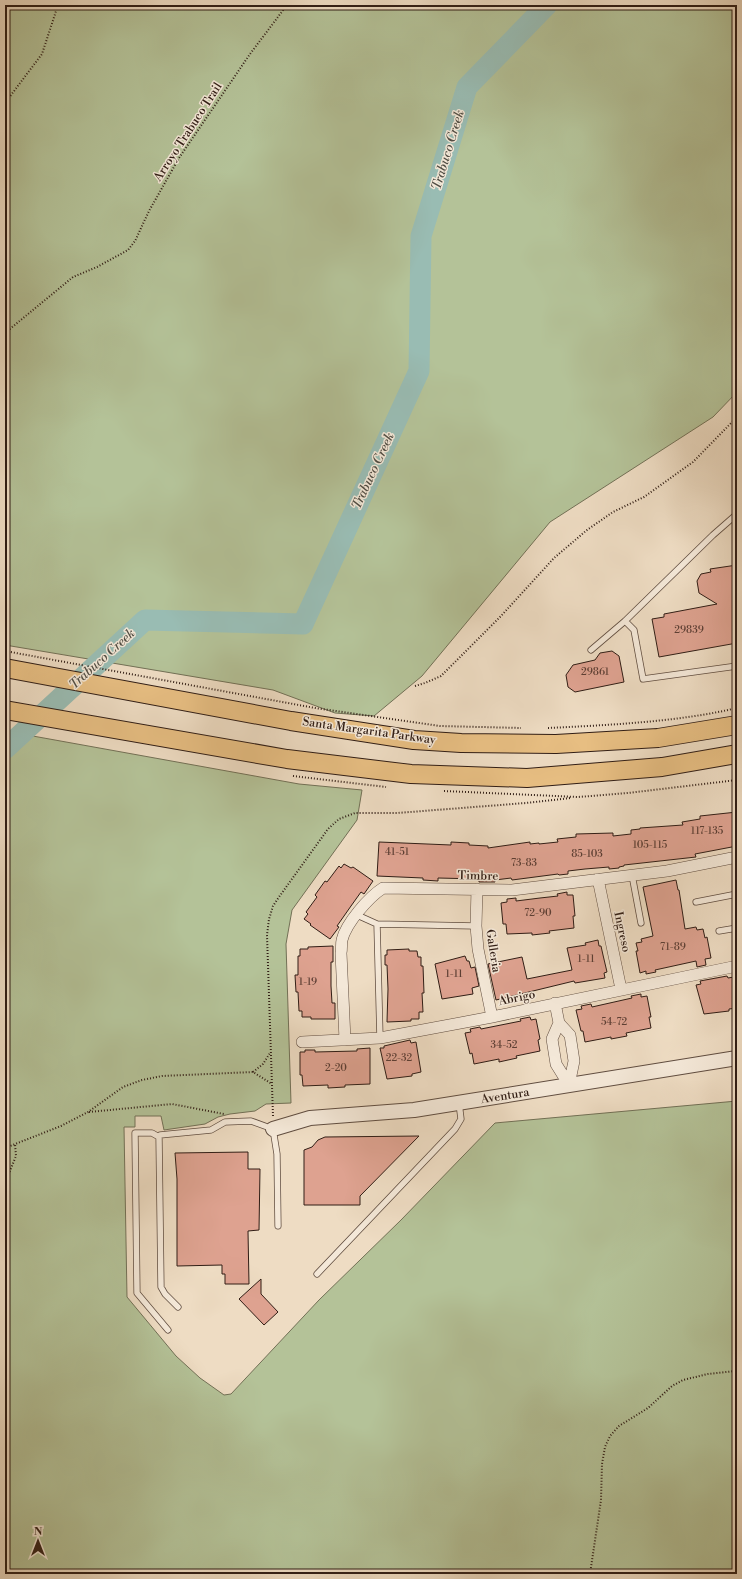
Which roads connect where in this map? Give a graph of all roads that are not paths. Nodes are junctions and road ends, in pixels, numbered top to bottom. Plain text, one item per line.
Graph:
1 (737, 514) edge
2 (625, 622) junction
3 (591, 650) dead end
4 (737, 666) edge
5 (5, 668) edge
6 (5, 710) edge
7 (737, 725) edge
8 (737, 754) edge
9 (737, 857) edge
10 (632, 875) junction
11 (598, 879) junction
12 (477, 889) junction
13 (737, 894) edge
14 (696, 902) dead end
15 (356, 915) junction
16 (641, 923) dead end
17 (377, 924) junction
18 (476, 926) junction
19 (737, 928) edge
20 (719, 932) dead end
21 (737, 966) edge
22 (621, 989) junction
23 (555, 1003) junction
24 (492, 1017) junction
25 (559, 1024) junction
26 (380, 1038) junction
27 (345, 1040) junction
28 (302, 1042) dead end
29 (737, 1058) edge
30 (569, 1086) junction
31 (459, 1103) junction
32 (273, 1129) junction
33 (159, 1137) junction
34 (278, 1226) dead end
35 (317, 1274) dead end
36 (178, 1307) dead end
37 (168, 1330) dead end

1 - 2 lane
2 - 3 lane
2 - 4 lane
5 - 7 main road, Santa Margarita Parkway
6 - 8 main road
9 - 10 street, Timbre
10 - 11 street, Timbre
10 - 16 lane
11 - 12 street, Timbre
11 - 22 street, Ingreso
12 - 15 street, Timbre
12 - 18 street, Galleria
13 - 14 lane
15 - 17 lane
15 - 27 street, Timbre
17 - 18 lane
17 - 26 lane
18 - 24 street, Galleria
19 - 20 lane
21 - 22 street, Abrigo
22 - 23 street, Abrigo
23 - 24 street, Abrigo
23 - 25 street
24 - 26 street, Abrigo
25 - 30 street
25 - 30 street
26 - 27 street, Abrigo
27 - 28 street, Abrigo
29 - 30 street, Aventura
30 - 31 street, Aventura
31 - 32 street, Aventura
31 - 35 lane
32 - 33 lane
32 - 34 lane
33 - 36 lane
33 - 37 lane

